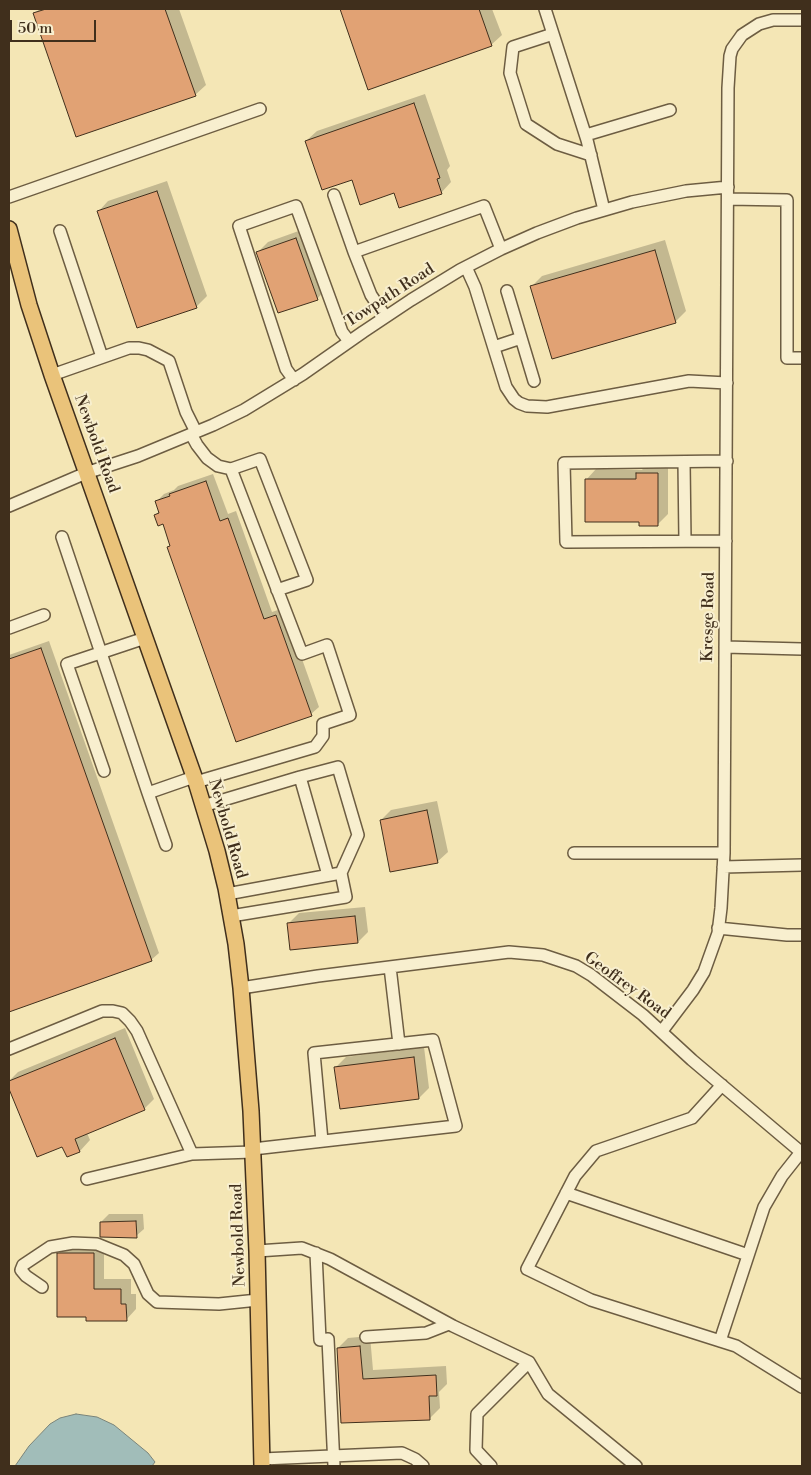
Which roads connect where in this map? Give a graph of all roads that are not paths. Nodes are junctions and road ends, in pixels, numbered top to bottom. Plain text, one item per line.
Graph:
1 (545, 9) edge
2 (802, 20) edge
3 (553, 34) junction
4 (260, 110) dead end
5 (670, 110) dead end
6 (586, 136) junction
7 (591, 155) junction
8 (728, 193) junction
9 (334, 195) dead end
10 (9, 197) edge
11 (604, 210) junction
12 (9, 229) edge
13 (60, 231) dead end
14 (501, 249) junction
15 (354, 252) junction
16 (466, 267) junction
17 (507, 291) dead end
18 (386, 316) junction
19 (521, 338) junction
20 (349, 341) junction
21 (494, 347) junction
22 (102, 358) junction
23 (802, 358) edge
24 (52, 375) junction
25 (294, 380) junction
26 (534, 381) dead end
27 (727, 383) junction
28 (194, 433) junction
29 (727, 461) junction
30 (684, 462) junction
31 (231, 469) junction
32 (86, 473) junction
33 (9, 506) edge
34 (62, 536) dead end
35 (726, 540) junction
36 (685, 541) junction
37 (277, 590) junction
38 (44, 615) dead end
39 (9, 628) edge
40 (145, 638) junction
41 (725, 647) junction
42 (802, 649) edge
43 (100, 652) junction
44 (104, 771) dead end
45 (300, 776) junction
46 (195, 780) junction
47 (148, 793) junction
48 (203, 806) junction
49 (166, 845) dead end
50 (574, 853) dead end
51 (724, 854) junction
52 (802, 865) edge
53 (723, 867) junction
54 (341, 873) junction
55 (328, 875) junction
56 (227, 894) junction
57 (231, 916) junction
58 (718, 928) junction
59 (802, 935) edge
60 (390, 967) junction
61 (241, 988) junction
62 (662, 1031) junction
63 (399, 1044) junction
64 (9, 1049) edge
65 (722, 1085) junction
66 (322, 1141) junction
67 (253, 1150) junction
68 (802, 1153) edge
69 (192, 1154) junction
70 (87, 1179) dead end
71 (566, 1193) junction
72 (258, 1251) junction
73 (316, 1254) junction
74 (748, 1255) junction
75 (42, 1288) dead end
76 (258, 1300) junction
77 (449, 1324) junction
78 (366, 1337) dead end
79 (720, 1341) junction
80 (529, 1362) junction
81 (802, 1387) edge
82 (334, 1461) edge
83 (262, 1462) edge
84 (423, 1466) edge
85 (491, 1466) edge
86 (636, 1466) edge

1 - 3 street
2 - 8 street, Kresge Road
3 - 6 street
3 - 7 street
4 - 10 street
5 - 6 street
6 - 7 street
7 - 11 street
8 - 11 street, Towpath Road
8 - 23 street, Towpath Road
8 - 27 street, Kresge Road
9 - 15 street
11 - 14 street, Towpath Road
12 - 24 main road, Newbold Road
13 - 22 street
14 - 15 street
14 - 16 street, Towpath Road
15 - 18 street
16 - 18 street, Towpath Road
16 - 21 street
17 - 19 street
18 - 20 street, Towpath Road
19 - 21 street
19 - 26 street
20 - 25 street, Towpath Road
20 - 25 street
21 - 27 street
22 - 24 street
22 - 28 street
24 - 32 main road, Newbold Road
25 - 28 street, Towpath Road
27 - 29 street, Kresge Road
28 - 31 street
28 - 32 street, Towpath Road
29 - 30 street
29 - 35 street, Kresge Road
30 - 36 street
30 - 36 street
31 - 37 street
31 - 37 street
32 - 33 street, Towpath Road
32 - 40 main road, Newbold Road
34 - 43 street
35 - 36 street
35 - 41 street, Kresge Road
37 - 46 street
38 - 39 street
40 - 43 street
40 - 46 main road, Newbold Road
41 - 42 street
41 - 51 street, Kresge Road
43 - 44 street
43 - 47 street
45 - 48 street
45 - 54 street
45 - 55 street
46 - 47 street
46 - 48 main road, Newbold Road
47 - 49 street
48 - 56 main road, Newbold Road
50 - 51 street
51 - 53 street, Kresge Road
52 - 53 street
53 - 58 street, Kresge Road
54 - 55 street
54 - 57 street
55 - 56 street
56 - 57 main road, Newbold Road
57 - 61 main road, Newbold Road
58 - 59 street
58 - 62 street, Kresge Road
60 - 61 street, Geoffrey Road
60 - 62 street, Geoffrey Road
60 - 63 street
61 - 67 main road, Newbold Road
62 - 65 street, Geoffrey Road
63 - 66 street
63 - 66 street
64 - 69 street
65 - 68 street, Geoffrey Road
65 - 71 street
66 - 67 street
67 - 69 street
67 - 72 main road, Newbold Road
68 - 74 street
69 - 70 street
71 - 74 street
71 - 79 street
72 - 73 street
72 - 76 main road, Newbold Road
73 - 77 street
73 - 82 street
74 - 79 street
75 - 76 street
76 - 83 main road, Newbold Road
77 - 78 street
77 - 80 street
79 - 81 street
80 - 85 street
80 - 86 street
82 - 83 street
82 - 84 street

